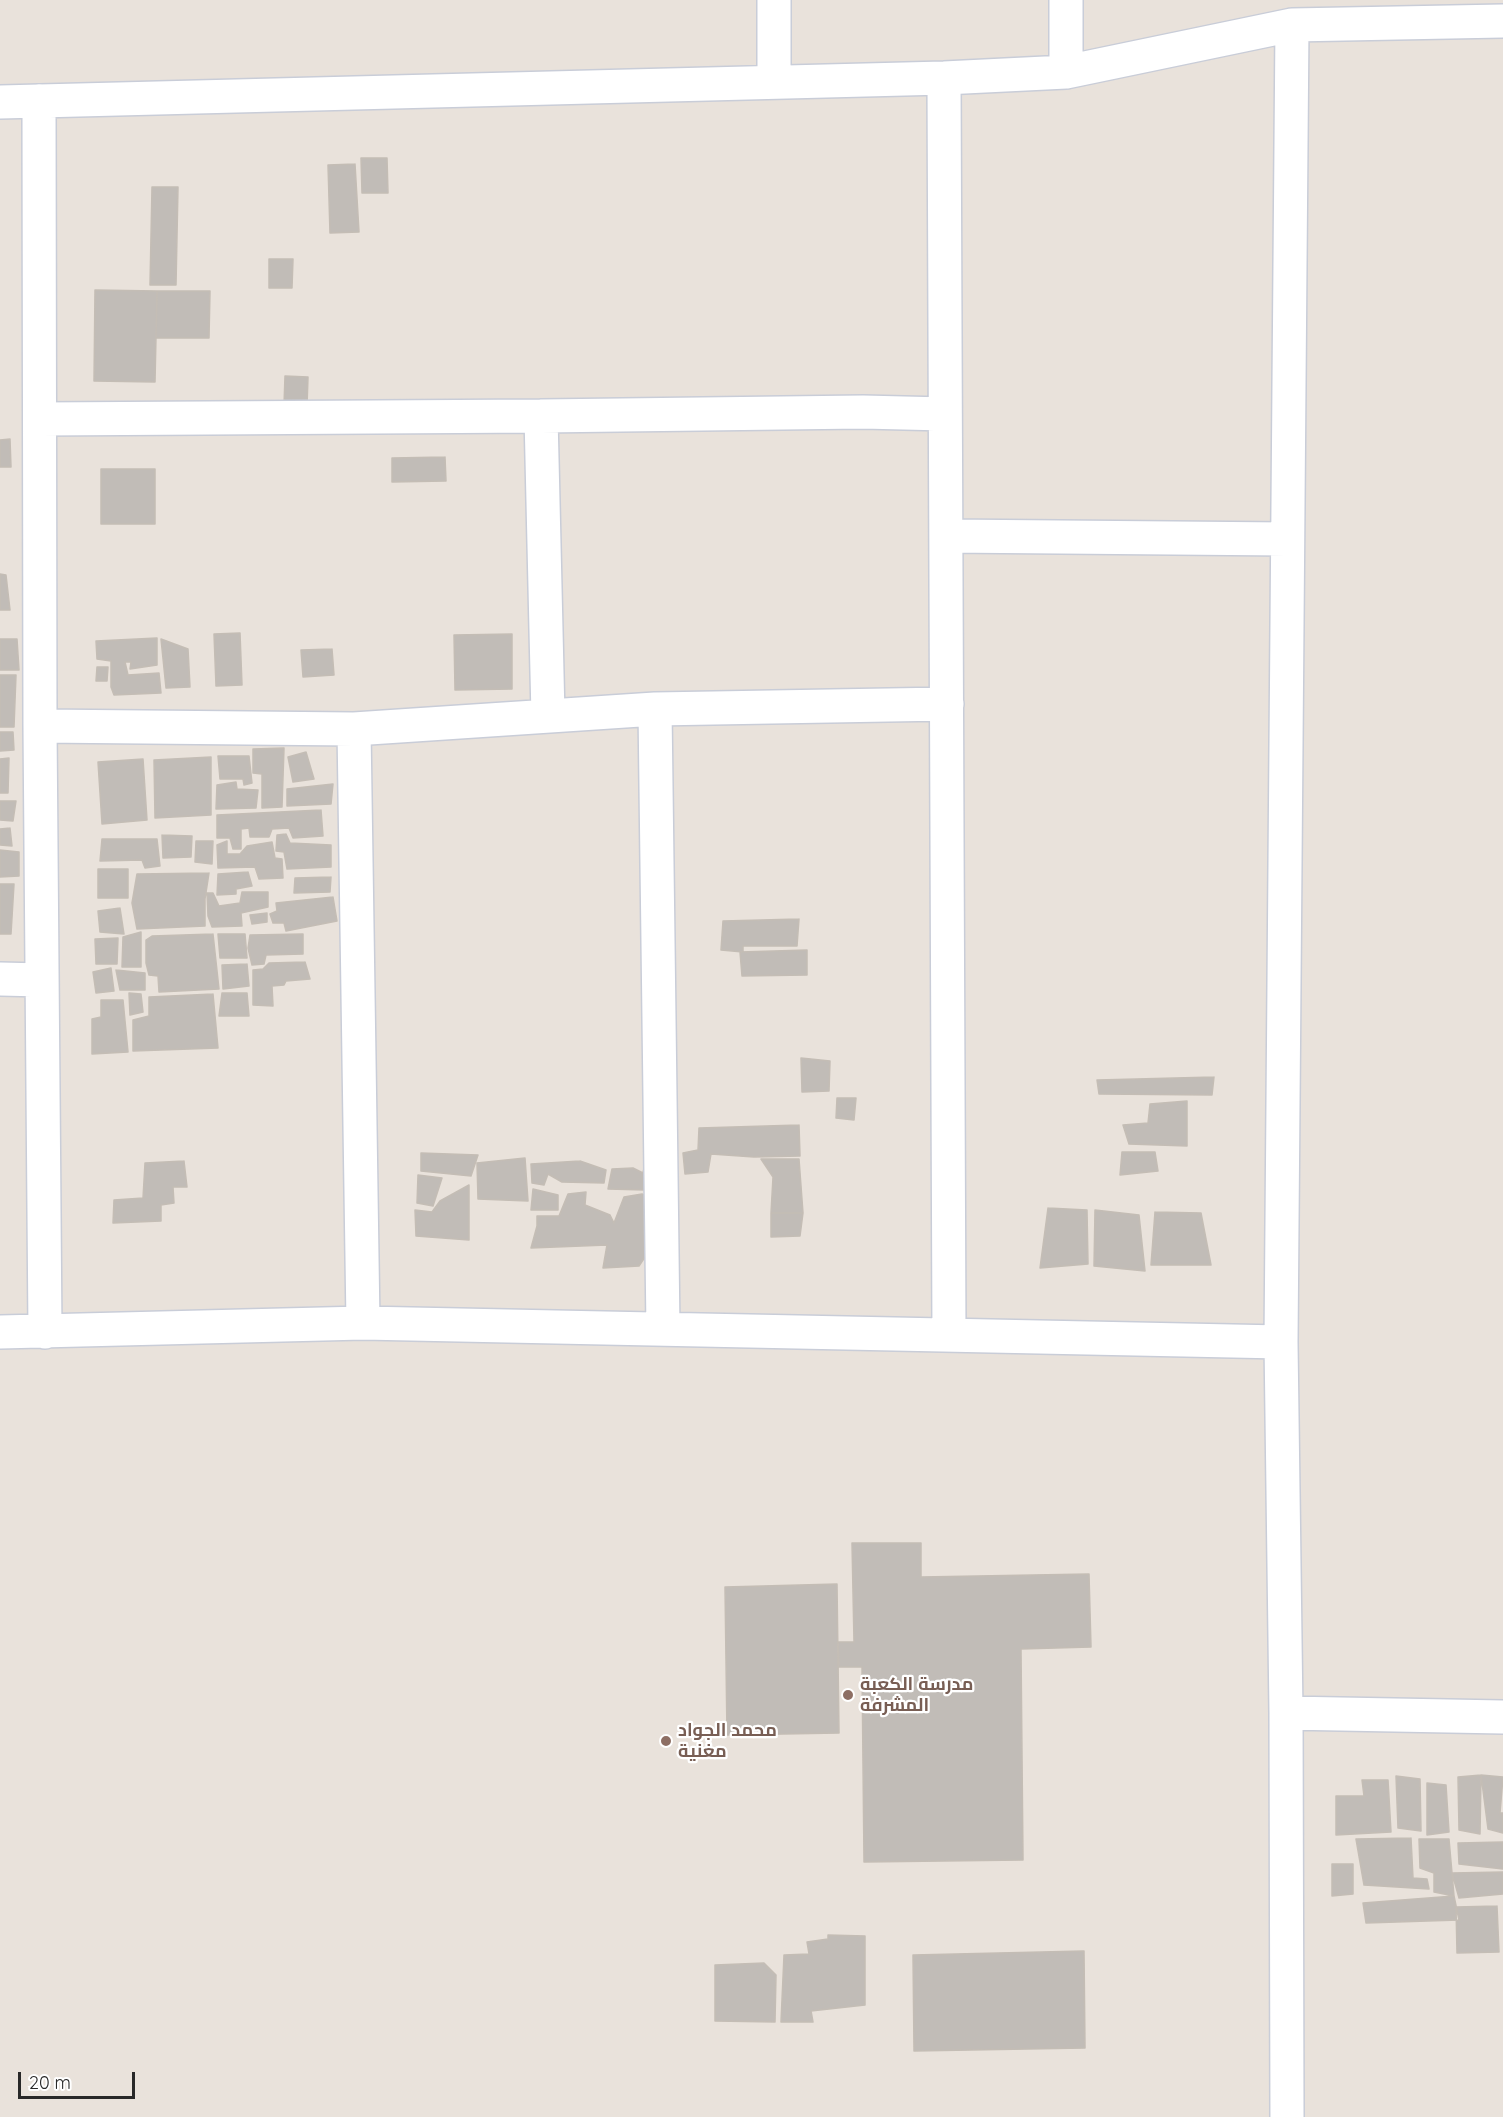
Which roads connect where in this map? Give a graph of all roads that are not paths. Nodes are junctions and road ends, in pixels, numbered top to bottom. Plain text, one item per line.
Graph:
1 (774, 0) edge
2 (1066, 0) edge
3 (1503, 21) edge
4 (1292, 25) junction
5 (1066, 72) junction
6 (944, 78) junction
7 (774, 82) junction
8 (0, 102) edge
9 (39, 102) junction
10 (945, 414) junction
11 (541, 416) junction
12 (40, 419) junction
13 (946, 536) junction
14 (1287, 539) junction
15 (947, 704) junction
16 (655, 709) junction
17 (548, 716) junction
18 (40, 726) junction
19 (354, 729) junction
20 (0, 979) edge
21 (42, 980) junction
22 (363, 1323) junction
23 (663, 1329) junction
24 (0, 1332) edge
25 (45, 1332) junction
26 (949, 1335) junction
27 (1281, 1342) junction
28 (1286, 1713) junction
29 (1503, 1717) edge
30 (1287, 2117) edge

1 - 7 street
2 - 5 street
3 - 4 street
4 - 5 street
4 - 14 street
5 - 6 street
6 - 7 street
6 - 10 street
7 - 9 street
8 - 9 street
9 - 12 street
10 - 11 street
10 - 13 street
11 - 12 street
11 - 17 street
12 - 18 street
13 - 14 street
13 - 15 street
14 - 27 street
15 - 16 street
15 - 26 street
16 - 17 street
16 - 23 street
17 - 19 street
18 - 19 street
18 - 21 street
19 - 22 street
20 - 21 street
21 - 25 street
22 - 23 street
22 - 25 street
23 - 26 street
24 - 25 street
26 - 27 street
27 - 28 street
28 - 29 street
28 - 30 street

